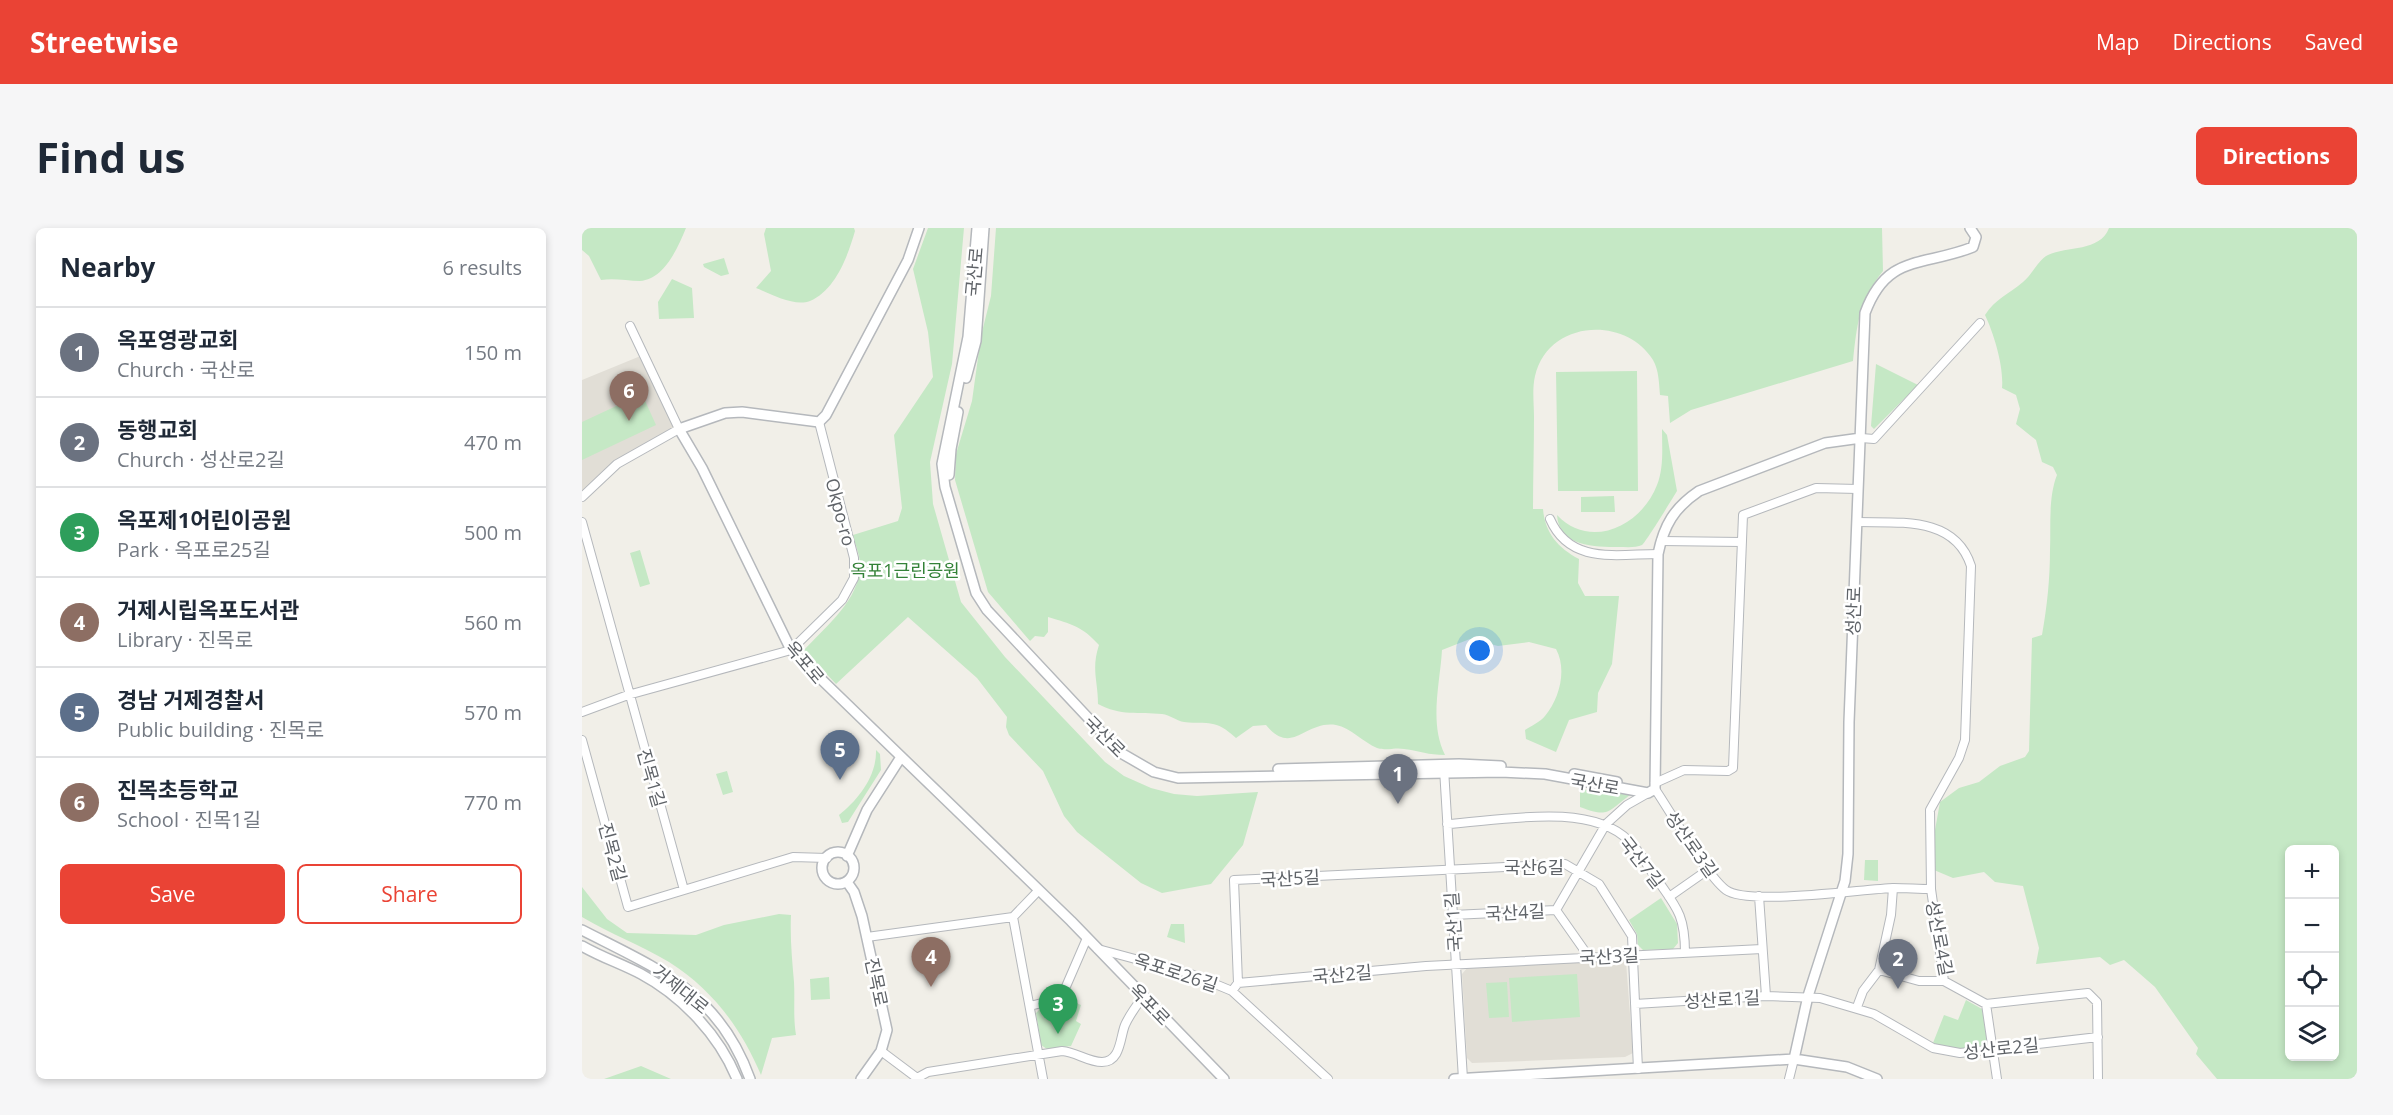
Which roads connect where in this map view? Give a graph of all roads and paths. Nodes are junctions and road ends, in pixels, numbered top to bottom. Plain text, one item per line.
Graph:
1 (919, 228) edge
2 (977, 228) edge
3 (984, 228) edge
4 (1970, 228) edge
5 (1980, 323) dead end
6 (630, 326) dead end
7 (819, 422) junction
8 (680, 429) junction
9 (1861, 438) junction
10 (1858, 489) junction
11 (582, 497) edge
12 (1550, 519) dead end
13 (582, 522) edge
14 (1857, 522) junction
15 (1661, 541) junction
16 (1742, 542) junction
17 (1658, 554) junction
18 (791, 650) junction
19 (628, 695) junction
20 (582, 712) edge
21 (582, 740) edge
22 (901, 757) junction
23 (1443, 768) junction
24 (1653, 788) junction
25 (1448, 824) junction
26 (1606, 824) junction
27 (847, 855) junction
28 (827, 858) junction
29 (1709, 869) junction
30 (1450, 870) junction
31 (1578, 870) junction
32 (847, 882) junction
33 (1893, 888) junction
34 (1931, 889) junction
35 (684, 890) junction
36 (1038, 891) junction
37 (1842, 892) junction
38 (1759, 896) junction
39 (1670, 897) junction
40 (1556, 910) junction
41 (1453, 915) junction
42 (1013, 917) junction
43 (582, 930) edge
44 (867, 937) junction
45 (1087, 938) junction
46 (582, 946) edge
47 (1098, 949) junction
48 (1762, 949) junction
49 (1685, 953) junction
50 (1634, 954) junction
51 (1589, 957) junction
52 (1456, 965) junction
53 (1879, 970) junction
54 (1944, 981) junction
55 (1238, 983) junction
56 (1232, 991) junction
57 (1766, 996) junction
58 (1808, 996) junction
59 (1143, 997) junction
60 (1635, 1004) junction
61 (1986, 1004) junction
62 (1030, 1006) junction
63 (1857, 1007) junction
64 (2098, 1037) junction
65 (1993, 1050) junction
66 (881, 1051) junction
67 (1039, 1056) junction
68 (1794, 1059) junction
69 (1638, 1069) junction
70 (1591, 1076) edge
71 (1538, 1077) edge
72 (916, 1078) edge
73 (737, 1079) edge
74 (750, 1079) edge
75 (861, 1079) edge
76 (1043, 1079) edge
77 (1224, 1079) edge
78 (1328, 1079) edge
79 (1454, 1079) edge
80 (1462, 1079) edge
81 (1789, 1079) edge
82 (1877, 1079) edge
83 (1997, 1079) edge
84 (2098, 1079) edge

1 - 7 street
2 - 23 street, 국산로
3 - 23 street, 국산로
4 - 9 street, 성산로
5 - 9 street
6 - 8 street
7 - 8 street
7 - 18 street, Okpo-ro
8 - 11 street
8 - 18 street, 옥포로
9 - 10 street, 성산로
9 - 15 street
10 - 14 street, 성산로
10 - 16 street
12 - 17 street
13 - 19 street, 진목1길
14 - 34 street
14 - 37 street, 성산로
15 - 16 street
15 - 17 street
16 - 24 street
17 - 24 street
18 - 19 street
18 - 22 street, 옥포로
19 - 20 street
19 - 35 street, 진목1길
21 - 35 street, 진목2길
22 - 27 street
22 - 36 street, 옥포로
23 - 24 street, 국산로
23 - 25 street, 국산1길
24 - 26 street
24 - 29 street, 성산로3길
25 - 26 street, 국산7길
25 - 30 street, 국산1길
26 - 31 street
26 - 39 street, 국산7길
27 - 28 street
27 - 32 street
28 - 32 street
28 - 35 street
29 - 38 street, 성산로3길
29 - 39 street
30 - 31 street, 국산6길
30 - 41 street, 국산1길
30 - 55 street, 국산5길
31 - 40 street
31 - 50 street, 국산6길
32 - 44 street, 진목로
33 - 34 street, 성산로4길
33 - 37 street, 성산로4길
33 - 53 street
34 - 54 street, 성산로4길
36 - 42 street
36 - 45 street, 옥포로
37 - 38 street, 성산로3길
37 - 58 street, 성산로
38 - 48 street
39 - 49 street, 국산7길
40 - 41 street, 국산4길
40 - 51 street, 국산4길
41 - 52 street, 국산1길
42 - 44 street
42 - 62 street
43 - 74 street, 거제대로
44 - 66 street, 진목로
45 - 47 street, 옥포로
45 - 62 street
46 - 73 street, 거제대로
47 - 56 street, 옥포로26길
47 - 59 street, 옥포로
48 - 49 street, 국산3길
48 - 57 street
49 - 50 street, 국산3길
50 - 51 street, 국산3길
50 - 60 street, 국산6길
51 - 52 street, 국산3길
52 - 55 street, 국산2길
52 - 80 street, 국산1길
53 - 54 street
53 - 63 street
54 - 61 street, 성산로4길
55 - 56 street
56 - 78 street, 옥포로26길
57 - 58 street, 성산로1길
57 - 60 street, 성산로1길
58 - 63 street, 성산로2길
58 - 68 street, 성산로
59 - 67 street
59 - 77 street, 옥포로
60 - 69 street, 국산6길
61 - 64 street
61 - 65 street
62 - 67 street
63 - 65 street, 성산로2길
64 - 65 street, 성산로2길
64 - 84 street
65 - 83 street
66 - 72 street
66 - 75 street, 진목로
67 - 72 street
67 - 76 street
68 - 69 street
68 - 81 street
68 - 82 street
69 - 70 street
70 - 71 street
71 - 80 street
79 - 80 street

